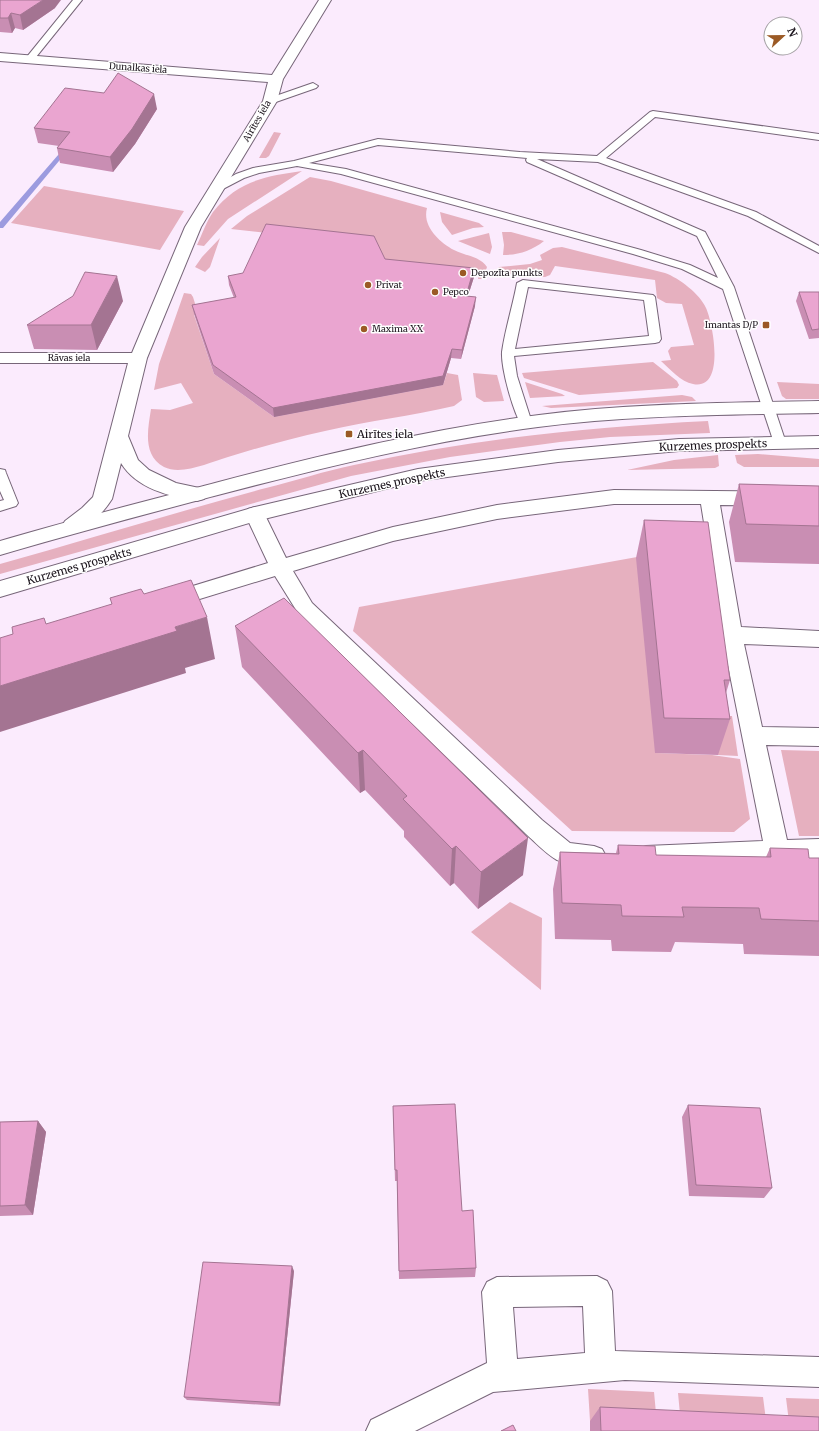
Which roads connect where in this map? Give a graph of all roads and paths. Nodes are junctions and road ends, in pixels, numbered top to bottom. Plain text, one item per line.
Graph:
1 (78, 0) edge
2 (324, 0) edge
3 (0, 57) edge
4 (29, 60) junction
5 (276, 79) junction
6 (314, 86) dead end
7 (270, 101) junction
8 (819, 137) edge
9 (520, 155) junction
10 (599, 159) junction
11 (294, 164) junction
12 (217, 188) junction
13 (819, 250) edge
14 (728, 287) junction
15 (508, 353) junction
16 (0, 358) edge
17 (138, 358) junction
18 (819, 407) edge
19 (768, 408) junction
20 (526, 423) junction
21 (119, 436) junction
22 (819, 442) edge
23 (780, 443) junction
24 (2, 482) edge
25 (197, 494) junction
26 (709, 497) junction
27 (819, 498) edge
28 (0, 506) edge
29 (255, 514) junction
30 (72, 526) junction
31 (0, 548) edge
32 (280, 567) junction
33 (0, 589) edge
34 (150, 606) edge
35 (732, 635) junction
36 (819, 639) edge
37 (754, 736) junction
38 (819, 737) edge
39 (819, 849) edge
40 (777, 850) junction
41 (601, 1367) junction
42 (819, 1372) edge
43 (503, 1376) junction
44 (382, 1431) edge

1 - 4 lane
2 - 5 street, Airītes iela
3 - 4 street, Dunalkas iela
4 - 5 street, Dunalkas iela
5 - 7 street, Airītes iela
6 - 7 lane
7 - 12 street, Airītes iela
8 - 10 lane
9 - 10 lane
9 - 11 lane
9 - 14 lane
10 - 13 lane
11 - 12 lane
11 - 14 lane
12 - 17 street, Airītes iela
14 - 19 lane
15 - 15 lane
15 - 20 lane
16 - 17 street, Rāvas iela
17 - 21 street, Airītes iela
18 - 19 street
19 - 20 street
19 - 23 lane
20 - 25 street
21 - 25 street
21 - 30 street, Airītes iela
22 - 23 street, Kurzemes prospekts
23 - 29 street, Kurzemes prospekts
24 - 28 lane
25 - 30 street
26 - 27 street
26 - 32 street
26 - 35 street
29 - 32 street
29 - 33 street, Kurzemes prospekts
30 - 31 street
32 - 34 street
32 - 40 street
35 - 36 street
35 - 37 street
37 - 38 street
37 - 40 street
39 - 40 street
41 - 42 street
41 - 43 street
41 - 43 street
43 - 44 street

